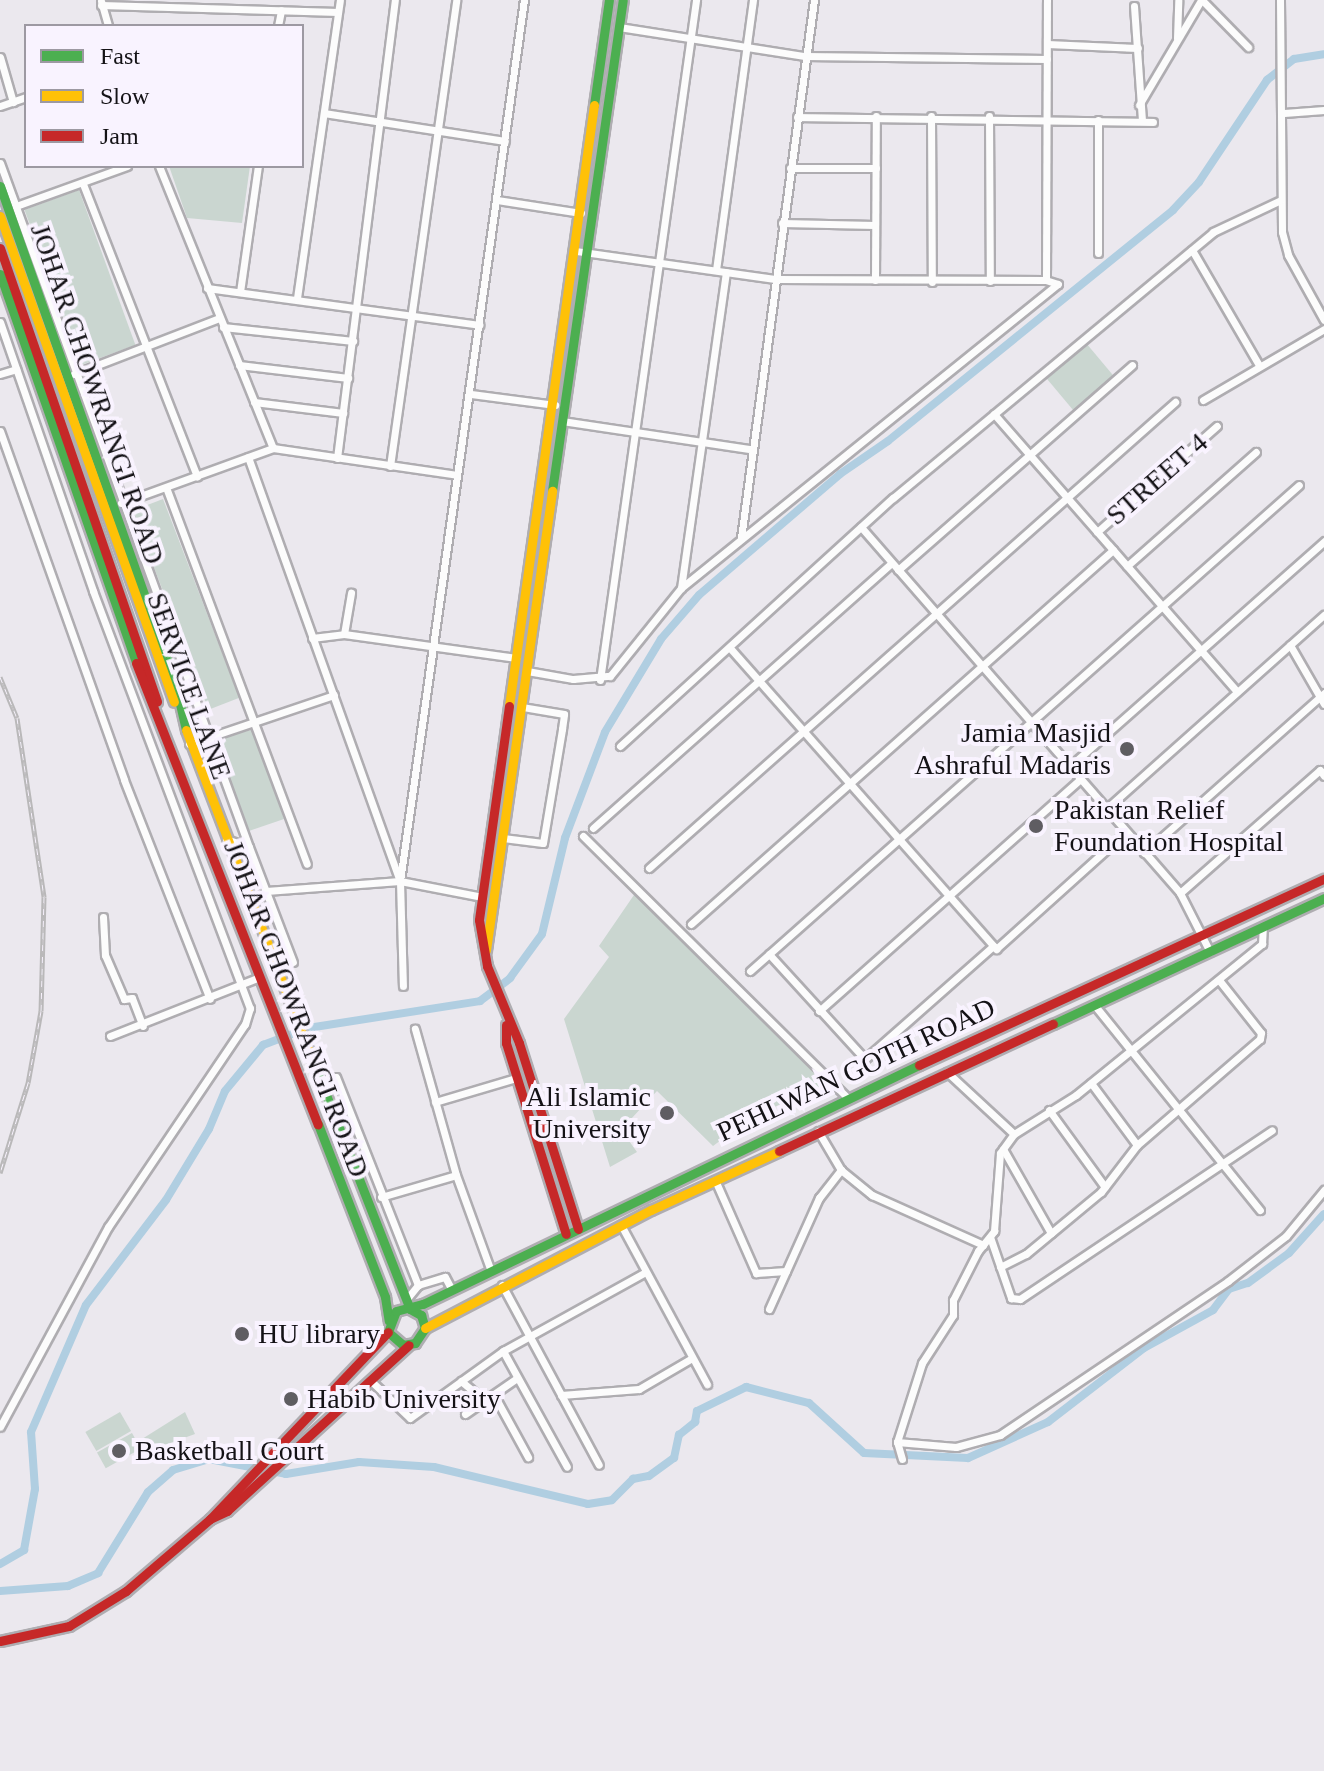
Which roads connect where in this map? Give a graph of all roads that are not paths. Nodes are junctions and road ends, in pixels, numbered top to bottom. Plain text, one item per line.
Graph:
1 (340, 0) edge
2 (395, 0) edge
3 (456, 0) edge
4 (524, 0) edge
5 (609, 0) edge
6 (623, 0) edge
7 (696, 0) edge
8 (753, 0) edge
9 (814, 0) edge
10 (1047, 0) edge
11 (1178, 0) edge
12 (1201, 0) edge
13 (1280, 0) edge
14 (101, 2) edge
15 (1134, 6) dead end
16 (281, 10) junction
17 (338, 12) junction
18 (107, 24) edge
19 (278, 24) edge
20 (619, 27) junction
21 (691, 38) junction
22 (1177, 39) junction
23 (1047, 44) junction
24 (1248, 47) dead end
25 (747, 48) junction
26 (1138, 48) junction
27 (805, 56) junction
28 (0, 57) edge
29 (1047, 59) junction
30 (600, 69) junction
31 (613, 70) junction
32 (24, 98) edge
33 (13, 102) junction
34 (1139, 105) junction
35 (0, 106) edge
36 (1324, 110) edge
37 (324, 113) junction
38 (1284, 113) junction
39 (876, 116) junction
40 (931, 116) junction
41 (989, 116) junction
42 (797, 117) junction
43 (1047, 120) junction
44 (1098, 120) junction
45 (379, 121) junction
46 (1142, 121) junction
47 (1153, 122) dead end
48 (439, 131) junction
49 (505, 141) junction
50 (0, 163) edge
51 (122, 168) edge
52 (160, 168) edge
53 (258, 168) edge
54 (790, 168) junction
55 (876, 168) junction
56 (83, 184) junction
57 (0, 186) edge
58 (497, 200) junction
59 (1279, 201) junction
60 (16, 206) junction
61 (581, 213) junction
62 (0, 216) edge
63 (782, 223) junction
64 (875, 225) junction
65 (0, 248) edge
66 (1192, 250) junction
67 (575, 251) junction
68 (588, 253) junction
69 (1098, 253) dead end
70 (661, 262) junction
71 (716, 270) junction
72 (726, 272) junction
73 (0, 274) edge
74 (775, 279) junction
75 (875, 280) junction
76 (1046, 280) junction
77 (990, 281) junction
78 (932, 282) junction
79 (207, 288) junction
80 (240, 292) junction
81 (297, 298) junction
82 (357, 307) junction
83 (411, 315) junction
84 (219, 318) junction
85 (1324, 320) edge
86 (0, 322) edge
87 (480, 325) junction
88 (223, 327) junction
89 (1324, 329) edge
90 (353, 341) junction
91 (146, 346) junction
92 (239, 365) junction
93 (1132, 365) dead end
94 (1259, 365) junction
95 (16, 369) junction
96 (0, 374) edge
97 (74, 374) junction
98 (348, 378) junction
99 (471, 394) junction
100 (1203, 400) dead end
101 (254, 402) junction
102 (1175, 402) dead end
103 (555, 405) junction
104 (343, 413) junction
105 (994, 414) junction
106 (562, 421) junction
107 (1217, 426) dead end
108 (0, 431) edge
109 (633, 431) junction
110 (703, 441) junction
111 (273, 448) junction
112 (749, 449) junction
113 (1256, 452) dead end
114 (1031, 456) junction
115 (248, 457) junction
116 (337, 458) junction
117 (390, 466) junction
118 (550, 471) junction
119 (457, 475) junction
120 (197, 477) junction
121 (1299, 485) dead end
122 (167, 490) junction
123 (1068, 497) junction
124 (121, 503) junction
125 (861, 527) junction
126 (1097, 532) junction
127 (741, 538) junction
128 (1324, 541) edge
129 (1113, 550) junction
130 (891, 563) junction
131 (1127, 566) junction
132 (898, 570) junction
133 (681, 588) junction
134 (351, 593) dead end
135 (1162, 606) junction
136 (936, 615) junction
137 (1324, 615) edge
138 (344, 634) junction
139 (312, 638) junction
140 (1290, 645) junction
141 (433, 648) junction
142 (730, 648) junction
143 (1201, 651) junction
144 (516, 658) junction
145 (983, 668) junction
146 (527, 671) junction
147 (757, 678) junction
148 (180, 680) junction
149 (600, 680) junction
150 (1237, 692) junction
151 (334, 695) junction
152 (1323, 698) edge
153 (522, 707) junction
154 (177, 708) junction
155 (160, 713) junction
156 (255, 720) junction
157 (1031, 723) junction
158 (804, 731) junction
159 (207, 738) junction
160 (189, 744) junction
161 (620, 746) dead end
162 (1069, 767) junction
163 (1324, 776) edge
164 (1080, 779) junction
165 (852, 785) junction
166 (1106, 809) junction
167 (593, 828) dead end
168 (1126, 832) junction
169 (583, 836) dead end
170 (503, 838) junction
171 (226, 839) junction
172 (900, 840) junction
173 (249, 847) junction
174 (1144, 853) junction
175 (307, 864) dead end
176 (649, 868) dead end
177 (1324, 879) edge
178 (400, 881) junction
179 (266, 891) junction
180 (1180, 893) junction
181 (1294, 893) junction
182 (949, 895) junction
183 (482, 897) junction
184 (1324, 898) edge
185 (252, 902) junction
186 (1302, 908) junction
187 (103, 917) dead end
188 (691, 924) dead end
189 (1263, 927) junction
190 (1201, 937) junction
191 (993, 946) junction
192 (1210, 952) junction
193 (769, 954) junction
194 (293, 962) dead end
195 (486, 962) junction
196 (750, 971) dead end
197 (260, 977) junction
198 (1219, 980) junction
199 (242, 985) junction
200 (403, 986) dead end
201 (210, 999) junction
202 (1096, 1007) junction
203 (819, 1011) junction
204 (506, 1022) junction
205 (143, 1026) junction
206 (415, 1029) dead end
207 (110, 1036) dead end
208 (1131, 1051) junction
209 (947, 1072) junction
210 (516, 1078) junction
211 (318, 1081) junction
212 (1091, 1083) junction
213 (848, 1098) junction
214 (435, 1102) junction
215 (1177, 1109) junction
216 (1049, 1110) junction
217 (1272, 1130) dead end
218 (818, 1131) junction
219 (1014, 1134) junction
220 (1137, 1145) junction
221 (1003, 1149) junction
222 (1218, 1162) junction
223 (841, 1170) junction
224 (456, 1175) junction
225 (715, 1180) junction
226 (1105, 1187) junction
227 (1324, 1190) edge
228 (655, 1192) junction
229 (381, 1197) junction
230 (661, 1206) junction
231 (1260, 1210) dead end
232 (621, 1225) junction
233 (578, 1229) junction
234 (1051, 1233) junction
235 (566, 1234) junction
236 (990, 1237) junction
237 (983, 1245) junction
238 (1000, 1267) junction
239 (491, 1271) junction
240 (786, 1271) junction
241 (644, 1273) junction
242 (418, 1285) junction
243 (502, 1285) junction
244 (452, 1290) junction
245 (408, 1304) junction
246 (769, 1309) dead end
247 (389, 1326) junction
248 (425, 1328) junction
249 (529, 1336) junction
250 (409, 1345) junction
251 (503, 1351) junction
252 (692, 1358) junction
253 (517, 1378) junction
254 (370, 1380) junction
255 (461, 1381) junction
256 (707, 1384) dead end
257 (494, 1395) junction
258 (561, 1395) junction
259 (485, 1401) junction
260 (465, 1414) dead end
261 (0, 1427) edge
262 (898, 1445) junction
263 (528, 1457) dead end
264 (902, 1459) dead end
265 (599, 1465) dead end
266 (567, 1467) dead end
267 (210, 1519) junction
268 (0, 1641) edge

1 - 17 street
2 - 45 street
3 - 48 street
4 - 49 street
5 - 30 main road
6 - 20 main road
7 - 21 street
8 - 25 street
9 - 27 street
10 - 23 street
11 - 22 street
12 - 22 street
12 - 24 street
13 - 38 street
14 - 16 street
14 - 18 street
15 - 26 street
16 - 17 street
16 - 19 street
17 - 37 street
20 - 21 street
20 - 31 main road
21 - 25 street
21 - 70 street
22 - 34 street
23 - 26 street
23 - 29 street
25 - 27 street
25 - 71 street
26 - 34 street
27 - 29 street
27 - 42 street
28 - 33 street
29 - 43 street
30 - 31 main road
30 - 61 main road
31 - 68 main road
32 - 33 street
33 - 35 street
34 - 46 street
36 - 38 street
37 - 45 street
37 - 81 street
38 - 59 street
39 - 40 street
39 - 42 street
39 - 55 street
40 - 41 street
40 - 78 street
41 - 43 street
41 - 77 street
42 - 54 street
43 - 44 street
43 - 76 street
44 - 46 street
44 - 69 street
45 - 48 street
45 - 82 street
46 - 47 street
48 - 49 street
48 - 83 street
49 - 58 street
50 - 60 street, SERVICE LANE
51 - 56 street
52 - 79 street
53 - 80 street
54 - 55 street
54 - 63 street
55 - 64 street
56 - 60 street
56 - 91 street
57 - 148 main road, JOHAR CHOWRANGI ROAD
58 - 61 street
58 - 87 street
59 - 66 street
59 - 85 street
60 - 97 street, SERVICE LANE
61 - 67 main road
62 - 154 main road, JOHAR CHOWRANGI ROAD
63 - 64 street
63 - 74 street
64 - 75 street
65 - 155 main road, JOHAR CHOWRANGI ROAD
66 - 94 street
66 - 105 street
67 - 68 street
67 - 103 main road
68 - 70 street
68 - 106 main road
70 - 71 street
70 - 109 street
71 - 72 street
72 - 74 street
72 - 110 street
73 - 155 main road, JOHAR CHOWRANGI ROAD
74 - 75 street
74 - 112 street
75 - 78 street
76 - 77 street
76 - 127 street
77 - 78 street
79 - 80 street
79 - 84 street
80 - 81 street
81 - 82 street
82 - 83 street
82 - 90 street
83 - 87 street
83 - 117 street
84 - 88 street
84 - 91 street
86 - 95 street
87 - 99 street
88 - 90 street
88 - 92 street
89 - 94 street
90 - 98 street
91 - 97 street
91 - 120 street
92 - 98 street
92 - 101 street
93 - 114 street
94 - 100 street
95 - 96 street
95 - 199 street
97 - 124 street, SERVICE LANE
98 - 104 street
99 - 103 street
99 - 119 street
101 - 104 street
101 - 111 street
102 - 123 street
103 - 118 main road
104 - 116 street
105 - 114 street
105 - 125 street
106 - 109 street
106 - 118 main road
107 - 126 street, STREET 4
108 - 201 street
109 - 110 street
109 - 149 street
110 - 112 street
110 - 133 street
111 - 115 street
111 - 116 street
112 - 127 street
113 - 131 street
114 - 123 street
114 - 132 street
115 - 120 street
115 - 139 street
116 - 117 street
117 - 119 street
118 - 144 main road
118 - 146 main road
119 - 141 street
120 - 122 street
121 - 135 street
122 - 124 street
122 - 156 street
123 - 126 street
123 - 136 street
124 - 148 street, SERVICE LANE
125 - 130 street
125 - 142 street
126 - 129 street
127 - 133 street
128 - 143 street
129 - 131 street
129 - 145 street
130 - 132 street
130 - 147 street
131 - 135 street
132 - 136 street
133 - 149 street
134 - 138 street
135 - 143 street
135 - 157 street
136 - 145 street
136 - 158 street
137 - 140 street
138 - 139 street
138 - 141 street
139 - 151 street
140 - 150 street
140 - 152 street
141 - 144 street
141 - 178 street
142 - 147 street
142 - 161 street
143 - 150 street
143 - 162 street
144 - 183 main road
145 - 157 street
145 - 165 street
146 - 149 street
146 - 153 main road
147 - 158 street
147 - 167 street
148 - 154 main road, JOHAR CHOWRANGI ROAD
148 - 159 street, SERVICE LANE
150 - 166 street
151 - 156 street
151 - 178 street
152 - 174 street
153 - 170 main road
153 - 170 street
154 - 160 main road, JOHAR CHOWRANGI ROAD
155 - 197 main road, JOHAR CHOWRANGI ROAD
156 - 159 street
156 - 175 street
157 - 162 street
157 - 172 street
158 - 165 street
158 - 176 street
159 - 160 street
159 - 173 street, SERVICE LANE
160 - 171 main road, JOHAR CHOWRANGI ROAD
162 - 164 street
163 - 180 street
164 - 166 street
164 - 182 street
165 - 172 street
165 - 188 street
166 - 168 street
168 - 174 street
168 - 191 street
169 - 213 street
170 - 195 main road
171 - 173 street
171 - 185 main road, JOHAR CHOWRANGI ROAD
172 - 182 street
172 - 193 street
173 - 179 street, SERVICE LANE
174 - 180 street
177 - 181 main road, PEHLWAN GOTH ROAD
178 - 179 street
178 - 183 street
178 - 200 street
179 - 185 street
179 - 194 street, SERVICE LANE
180 - 190 street
181 - 186 main road
181 - 190 main road, PEHLWAN GOTH ROAD
182 - 191 street
182 - 203 street
183 - 195 main road
184 - 186 main road, PEHLWAN GOTH ROAD
185 - 211 main road, JOHAR CHOWRANGI ROAD
186 - 189 main road, PEHLWAN GOTH ROAD
187 - 205 street
189 - 192 main road, PEHLWAN GOTH ROAD
189 - 198 street
190 - 192 street
190 - 213 main road, PEHLWAN GOTH ROAD
191 - 203 street
192 - 202 main road, PEHLWAN GOTH ROAD
193 - 196 street
193 - 203 street
195 - 204 main road
197 - 199 street
197 - 247 main road, JOHAR CHOWRANGI ROAD
198 - 208 street
198 - 215 street
199 - 201 street
199 - 261 street
201 - 205 street
202 - 208 street
202 - 209 main road, PEHLWAN GOTH ROAD
204 - 210 main road
204 - 233 main road
205 - 207 street
206 - 214 street
208 - 212 street
208 - 215 street
209 - 218 main road, PEHLWAN GOTH ROAD
209 - 219 street
210 - 214 street
210 - 235 main road
211 - 229 street
211 - 245 main road, JOHAR CHOWRANGI ROAD
212 - 216 street
212 - 220 street
213 - 228 main road, PEHLWAN GOTH ROAD
214 - 224 street
215 - 220 street
215 - 222 street
216 - 219 street
216 - 226 street
217 - 222 street
218 - 223 street
218 - 225 main road, PEHLWAN GOTH ROAD
219 - 221 street
220 - 226 street
221 - 234 street
221 - 236 street
222 - 231 street
222 - 238 street
223 - 237 street
223 - 240 street
224 - 229 street
224 - 239 street
225 - 230 main road, PEHLWAN GOTH ROAD
225 - 240 street
226 - 234 street
227 - 262 street
228 - 230 main road
228 - 233 main road, PEHLWAN GOTH ROAD
229 - 242 street
230 - 232 main road, PEHLWAN GOTH ROAD
232 - 241 street
232 - 243 main road, PEHLWAN GOTH ROAD
233 - 235 main road, PEHLWAN GOTH ROAD
234 - 238 street
235 - 239 main road, PEHLWAN GOTH ROAD
236 - 237 street
236 - 238 street
237 - 262 street
239 - 244 main road, PEHLWAN GOTH ROAD
240 - 246 street
241 - 249 street
241 - 252 street
242 - 244 street
242 - 245 street
243 - 248 main road, PEHLWAN GOTH ROAD
243 - 249 street
244 - 245 main road, PEHLWAN GOTH ROAD
245 - 247 main road
245 - 248 main road
247 - 250 main road
247 - 267 main road
248 - 250 main road
249 - 251 street
249 - 258 street
250 - 254 main road
251 - 253 street
251 - 255 street
252 - 256 street
252 - 258 street
253 - 257 street
253 - 266 street
254 - 255 street
254 - 267 main road
255 - 259 street
257 - 259 street
257 - 263 street
258 - 265 street
259 - 260 street
262 - 264 street
267 - 268 main road

